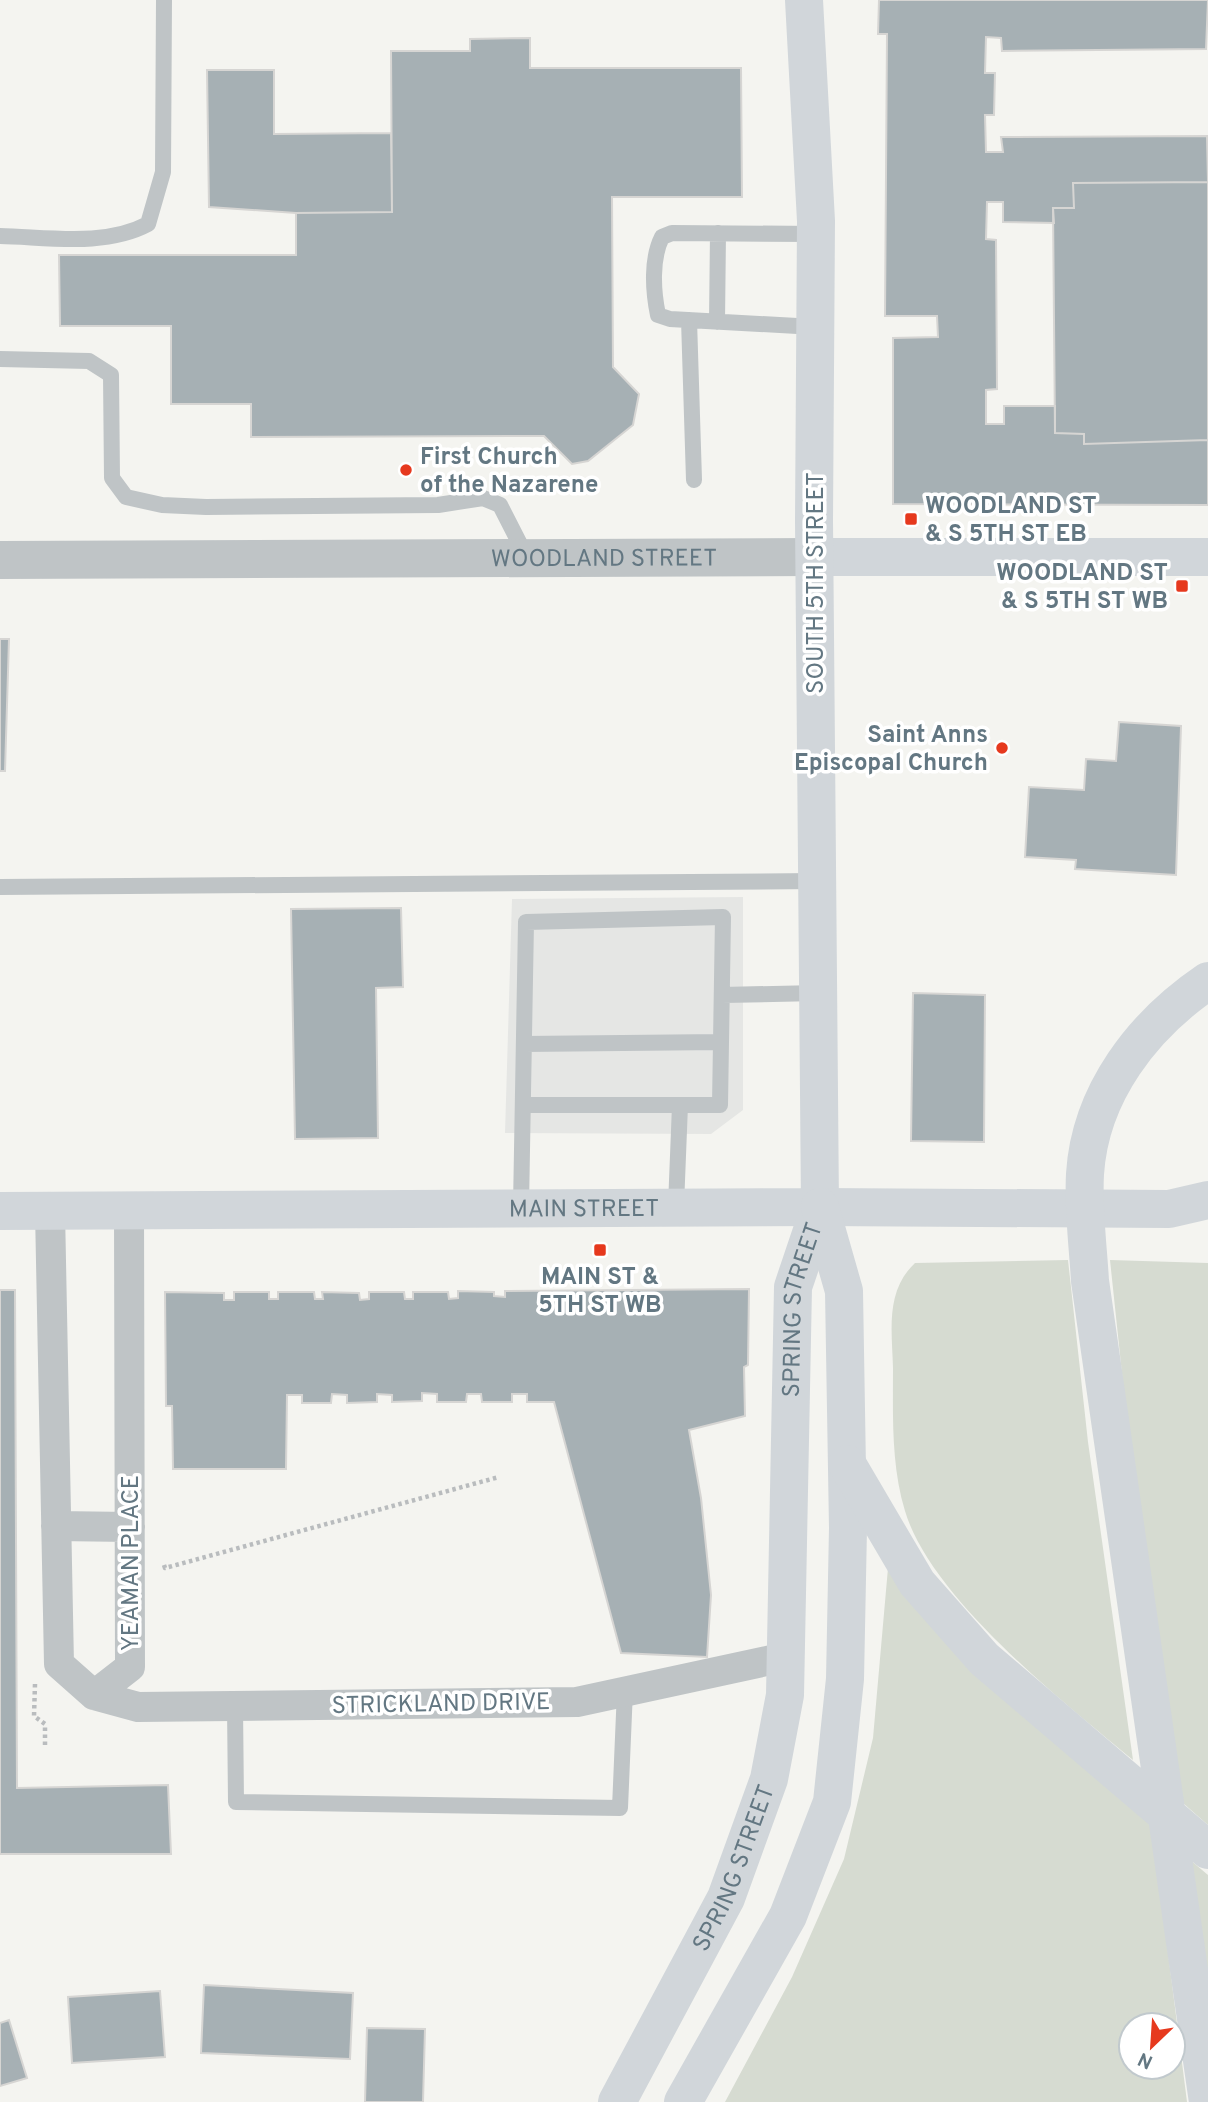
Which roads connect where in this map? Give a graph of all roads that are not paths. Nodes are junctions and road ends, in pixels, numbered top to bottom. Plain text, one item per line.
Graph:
1 (164, 0) edge
2 (804, 0) edge
3 (718, 233) junction
4 (816, 234) junction
5 (0, 236) edge
6 (689, 320) junction
7 (717, 322) junction
8 (815, 327) junction
9 (0, 359) edge
10 (694, 480) dead end
11 (526, 555) junction
12 (815, 557) junction
13 (1208, 557) edge
14 (0, 560) edge
15 (817, 881) junction
16 (0, 887) edge
17 (1208, 981) edge
18 (818, 993) junction
19 (722, 995) junction
20 (721, 1042) junction
21 (524, 1044) junction
22 (523, 1105) junction
23 (680, 1105) junction
24 (1208, 1200) edge
25 (676, 1206) junction
26 (820, 1207) junction
27 (521, 1208) junction
28 (129, 1209) junction
29 (1169, 1209) junction
30 (0, 1211) edge
31 (50, 1211) junction
32 (1208, 1220) edge
33 (846, 1464) junction
34 (56, 1526) junction
35 (130, 1527) junction
36 (785, 1657) junction
37 (630, 1689) junction
38 (94, 1695) junction
39 (235, 1706) junction
40 (1208, 1850) edge
41 (617, 2102) edge
42 (683, 2102) edge
43 (1208, 2102) edge

1 - 5 lane
2 - 4 main road, SOUTH 5TH STREET
3 - 4 lane
3 - 6 lane
3 - 7 lane
4 - 8 main road, SOUTH 5TH STREET
6 - 7 lane
6 - 10 lane
7 - 8 lane
8 - 12 main road, SOUTH 5TH STREET
9 - 11 lane
11 - 12 street, WOODLAND STREET
11 - 14 street, WOODLAND STREET
12 - 13 main road, WOODLAND STREET
12 - 15 main road, SOUTH 5TH STREET
15 - 16 lane
15 - 18 main road, SOUTH 5TH STREET
17 - 43 main road
18 - 19 lane
18 - 26 main road, SOUTH 5TH STREET
19 - 20 lane
19 - 21 lane
20 - 21 lane
20 - 23 lane
21 - 22 lane
22 - 23 lane
22 - 27 lane
23 - 25 lane
24 - 29 main road
25 - 26 main road, MAIN STREET
25 - 27 main road, MAIN STREET
26 - 29 main road, MAIN STREET
26 - 33 main road, SPRING STREET
26 - 36 main road, SPRING STREET
27 - 28 main road, MAIN STREET
28 - 31 main road, MAIN STREET
28 - 35 street, YEAMAN PLACE
29 - 32 main road
30 - 31 main road, MAIN STREET
31 - 34 street
33 - 40 main road
33 - 42 main road, SPRING STREET
34 - 35 street
34 - 38 street
35 - 38 street, YEAMAN PLACE
36 - 37 street, STRICKLAND DRIVE
36 - 41 main road, SPRING STREET
37 - 39 street, STRICKLAND DRIVE
37 - 39 lane
38 - 39 street, STRICKLAND DRIVE

